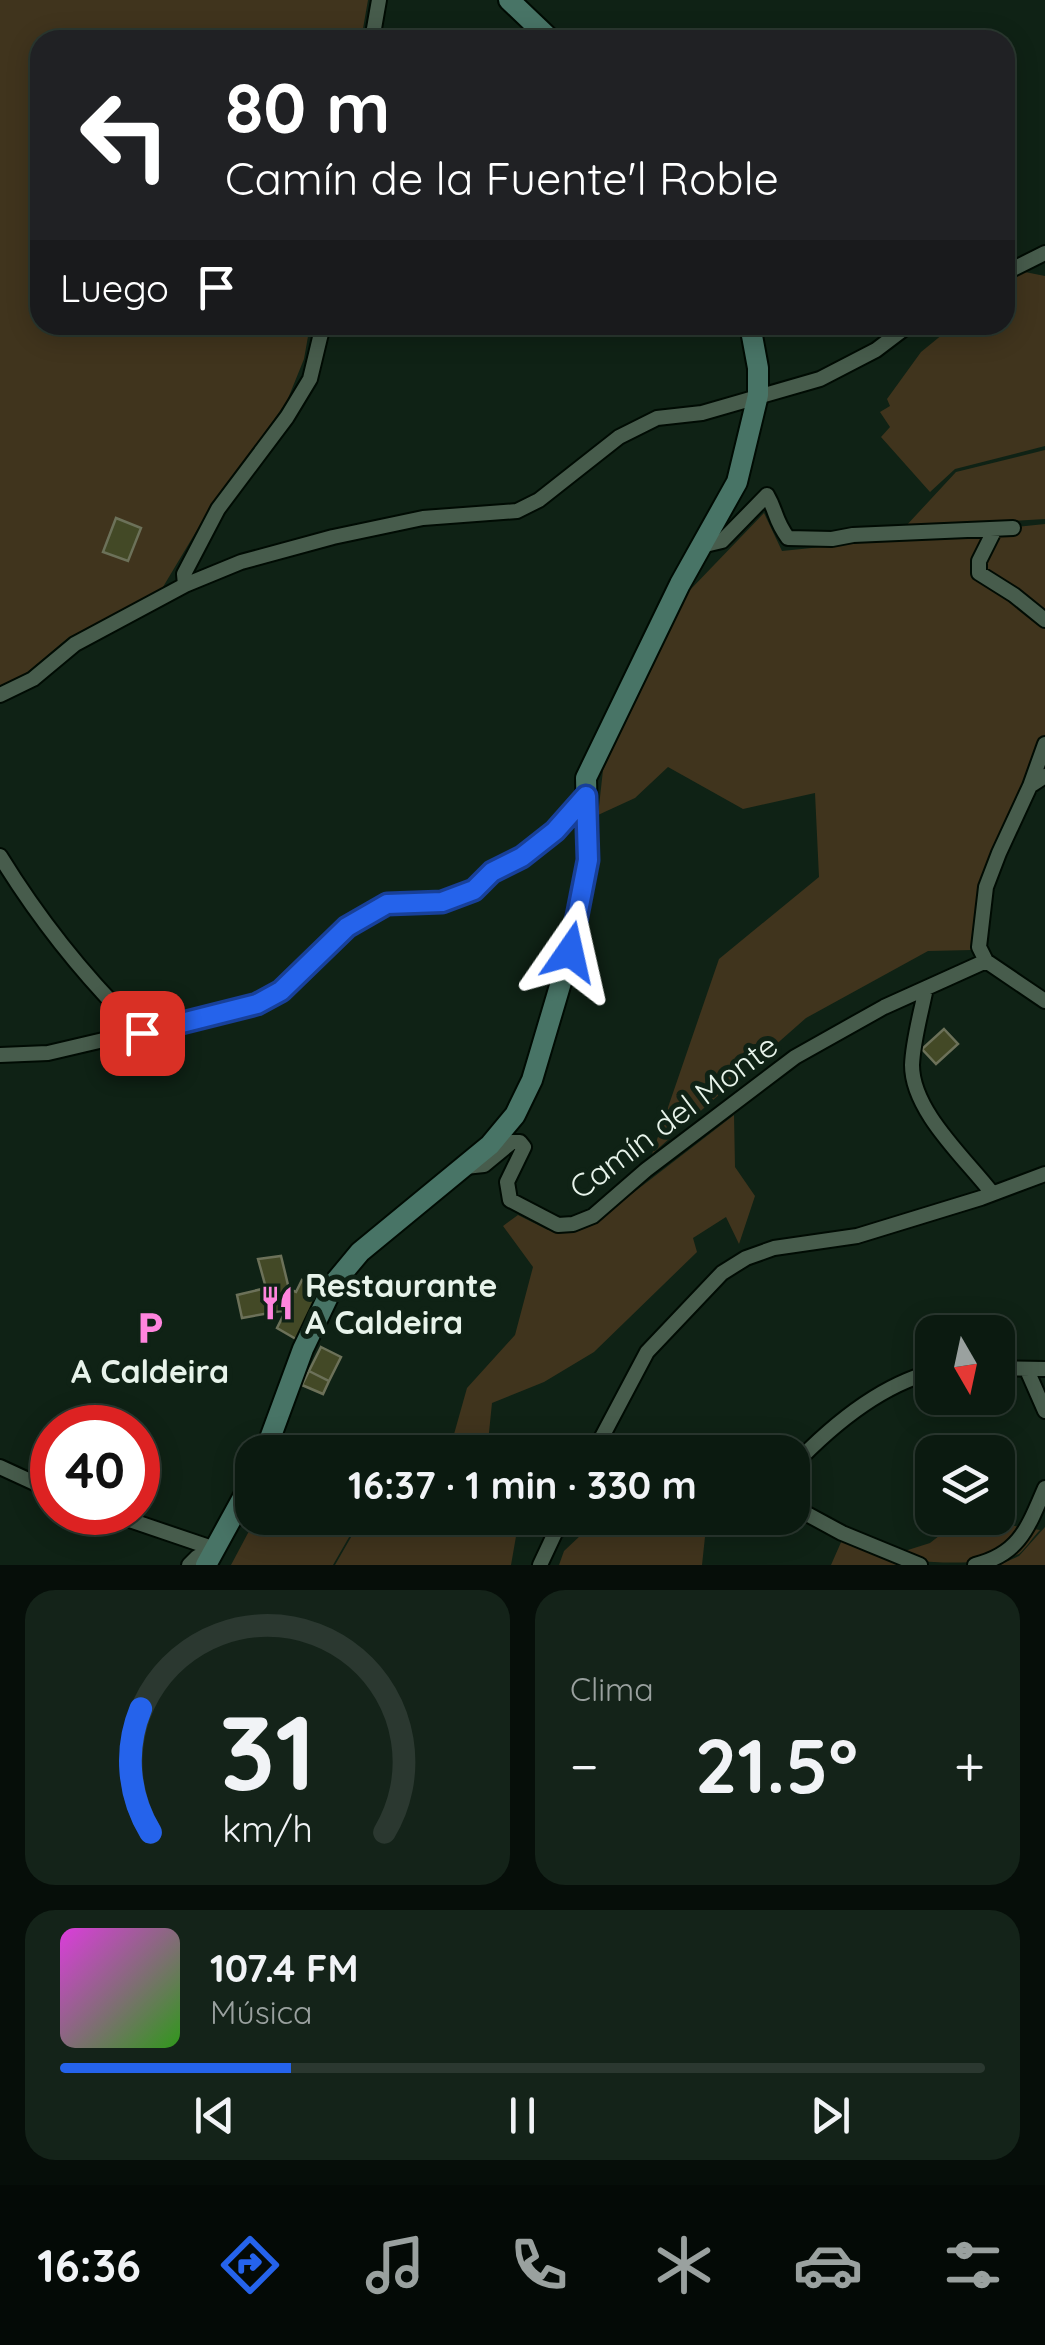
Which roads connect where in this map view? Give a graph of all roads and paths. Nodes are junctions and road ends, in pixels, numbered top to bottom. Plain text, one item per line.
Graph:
1 (379, 0) edge
2 (509, 0) edge
3 (374, 30) edge
4 (540, 30) edge
5 (1045, 254) edge
6 (1015, 268) edge
7 (321, 335) edge
8 (752, 335) edge
9 (896, 335) edge
10 (758, 395) junction
11 (1013, 528) dead end
12 (995, 529) junction
13 (701, 546) junction
14 (184, 585) junction
15 (1045, 620) edge
16 (0, 696) edge
17 (1045, 744) edge
18 (1045, 776) edge
19 (1030, 786) junction
20 (586, 796) junction
21 (0, 856) edge
22 (986, 962) junction
23 (926, 988) junction
24 (1045, 1001) edge
25 (142, 1033) junction
26 (0, 1055) edge
27 (464, 1167) junction
28 (1045, 1174) edge
29 (992, 1194) junction
30 (1015, 1369) edge
31 (1045, 1369) edge
32 (1027, 1370) junction
33 (915, 1377) edge
34 (1045, 1412) edge
35 (271, 1435) edge
36 (603, 1435) edge
37 (810, 1448) edge
38 (0, 1467) edge
39 (30, 1481) edge
40 (1045, 1488) edge
41 (235, 1512) edge
42 (810, 1516) edge
43 (160, 1535) edge
44 (553, 1535) edge
45 (211, 1557) edge
46 (189, 1565) edge
47 (540, 1565) edge
48 (920, 1565) edge
49 (975, 1565) edge

1 - 3 street
2 - 4 street
5 - 6 street
7 - 14 street
8 - 10 street
9 - 10 street
10 - 13 street
10 - 14 street
11 - 12 street
12 - 13 street
12 - 15 street
13 - 20 street
14 - 16 street
17 - 19 street
18 - 19 street
19 - 22 street
20 - 25 street
20 - 27 street
21 - 25 street
22 - 23 street
22 - 24 street
23 - 27 street, Camín del Monte
23 - 29 street
25 - 26 street
27 - 35 street
28 - 29 street
29 - 36 street
30 - 32 street
31 - 32 street
32 - 34 street
33 - 37 street
38 - 39 street
40 - 49 street
41 - 45 street
42 - 48 street
43 - 45 street
44 - 47 street
45 - 46 street

